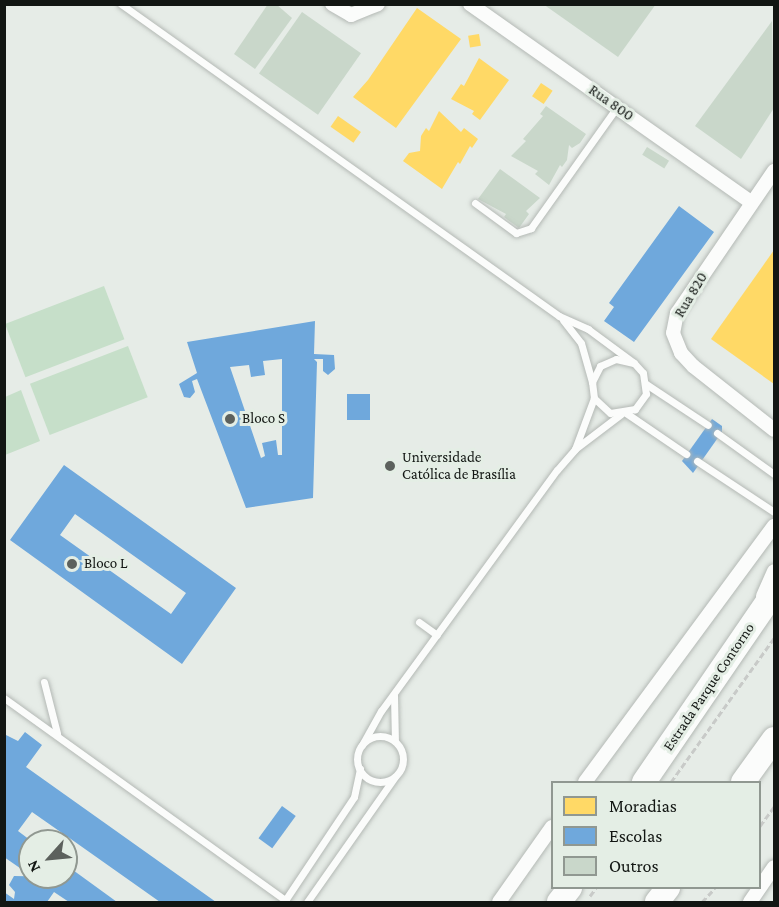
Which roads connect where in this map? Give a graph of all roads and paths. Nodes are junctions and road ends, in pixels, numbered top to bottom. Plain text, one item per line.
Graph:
1 (121, 4) edge
2 (332, 4) edge
3 (378, 4) edge
4 (471, 4) edge
5 (617, 106) junction
6 (774, 171) edge
7 (751, 202) junction
8 (475, 203) dead end
9 (559, 316) junction
10 (634, 363) junction
11 (592, 382) junction
12 (646, 384) junction
13 (594, 398) junction
14 (624, 414) junction
15 (708, 424) dead end
16 (774, 430) edge
17 (717, 432) dead end
18 (575, 449) junction
19 (686, 454) dead end
20 (697, 461) dead end
21 (774, 474) edge
22 (774, 512) edge
23 (774, 526) edge
24 (774, 571) edge
25 (774, 592) edge
26 (420, 622) dead end
27 (752, 623) junction
28 (437, 635) junction
29 (774, 638) edge
30 (44, 681) dead end
31 (395, 692) junction
32 (4, 698) edge
33 (57, 733) junction
34 (774, 739) edge
35 (395, 741) junction
36 (362, 745) junction
37 (360, 770) junction
38 (394, 777) junction
39 (586, 781) edge
40 (645, 781) edge
41 (672, 781) edge
42 (744, 781) edge
43 (774, 807) edge
44 (761, 823) edge
45 (551, 828) edge
46 (774, 867) edge
47 (761, 886) edge
48 (569, 889) edge
49 (667, 889) edge
50 (714, 889) edge
51 (759, 889) edge
52 (285, 902) edge
53 (307, 903) edge
54 (499, 903) edge
55 (559, 903) edge
56 (657, 903) edge
57 (702, 903) edge
58 (750, 903) edge

1 - 9 lane
2 - 3 street
4 - 5 street, Rua 800
5 - 7 street, Rua 800
5 - 8 lane
6 - 7 street, Rua 820
7 - 16 street, Rua 820
9 - 10 lane
9 - 11 lane
10 - 11 lane
10 - 12 lane
11 - 13 lane
12 - 14 lane
12 - 15 lane
13 - 14 lane
13 - 18 lane
14 - 18 lane
14 - 19 lane
17 - 21 lane
18 - 28 lane
20 - 22 lane
23 - 39 street
24 - 27 street
25 - 27 highway, Estrada Parque Contorno
26 - 28 lane
27 - 40 highway, Estrada Parque Contorno
28 - 31 lane
29 - 41 path
30 - 33 lane
31 - 35 lane
31 - 36 lane
32 - 33 lane
33 - 52 lane
34 - 42 highway
35 - 36 lane
35 - 38 lane
36 - 37 lane
37 - 38 lane
37 - 52 lane
38 - 53 lane
43 - 44 path
45 - 54 street
46 - 47 street
48 - 55 highway
49 - 56 highway
50 - 57 path
51 - 58 street

